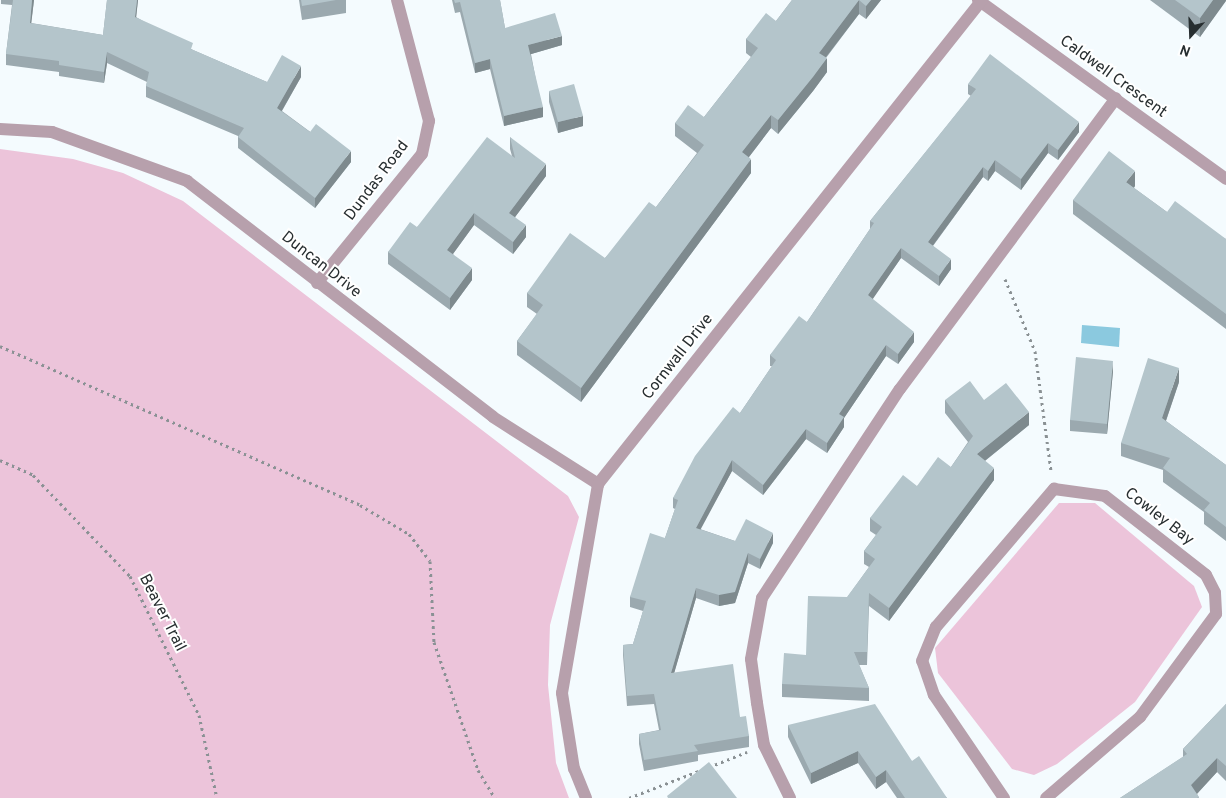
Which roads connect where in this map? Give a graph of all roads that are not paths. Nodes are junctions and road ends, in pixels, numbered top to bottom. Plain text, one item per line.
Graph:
1 (397, 0) edge
2 (980, 1) edge
3 (1116, 98) junction
4 (0, 129) edge
5 (1226, 179) edge
6 (317, 283) junction
7 (598, 484) junction
8 (586, 798) edge
9 (790, 798) edge
10 (1004, 798) edge
11 (1046, 798) edge

1 - 6 street, Dundas Road
2 - 3 street, Caldwell Crescent
2 - 7 street, Cornwall Drive
3 - 5 street, Caldwell Crescent
3 - 9 street
4 - 6 street, Duncan Drive
6 - 7 street, Duncan Drive
7 - 8 street, Cornwall Drive
10 - 11 street, Cowley Bay

